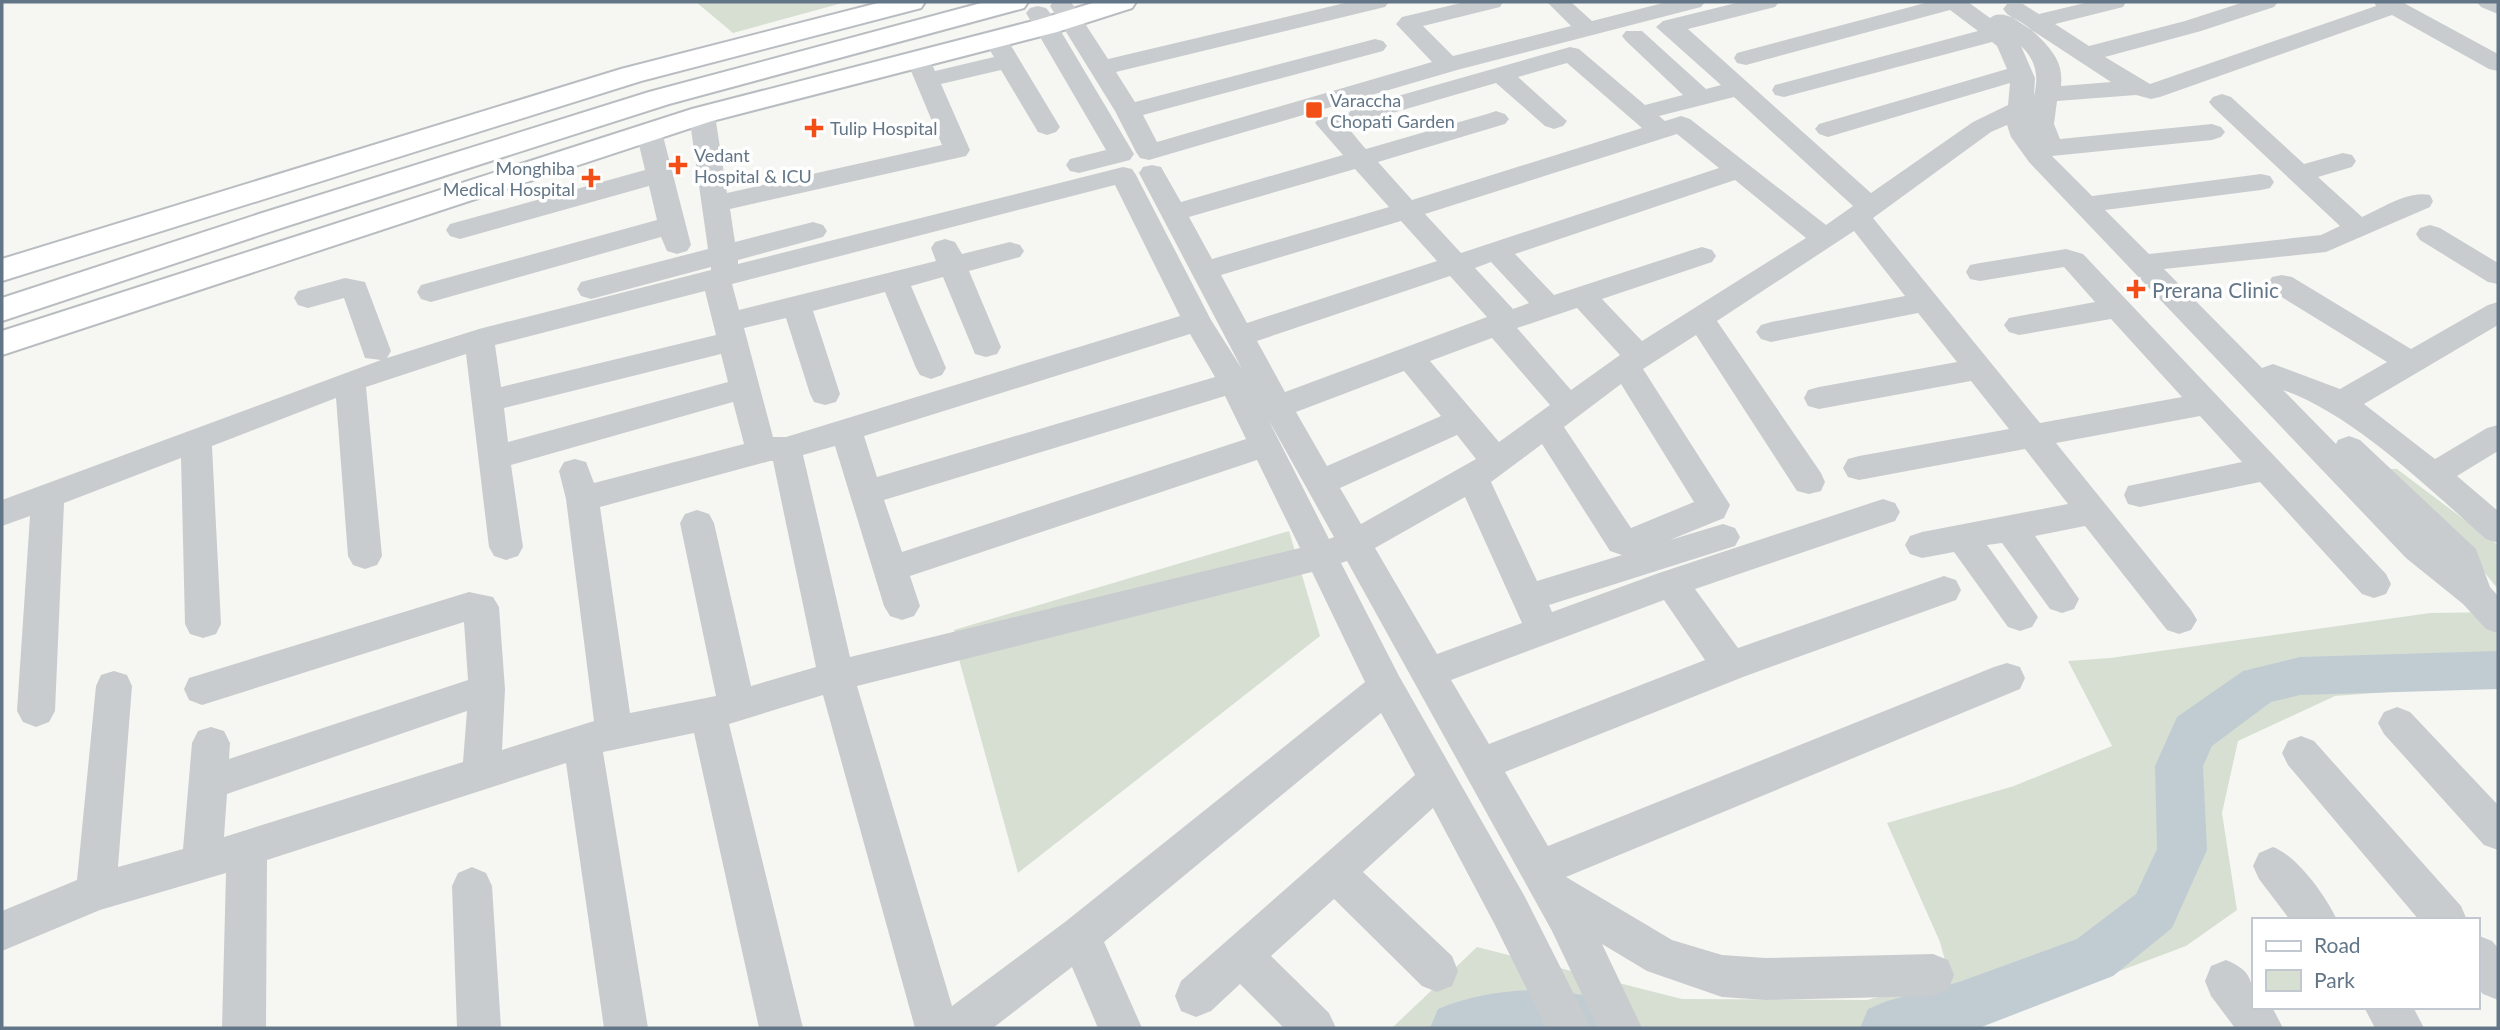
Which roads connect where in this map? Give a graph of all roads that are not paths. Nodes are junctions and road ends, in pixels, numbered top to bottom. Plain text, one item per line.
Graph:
1 (912, 2) edge
2 (973, 2) edge
3 (1123, 2) edge
4 (1377, 2) edge
5 (1558, 2) edge
6 (1693, 2) edge
7 (1767, 2) edge
8 (1954, 2) edge
9 (1976, 2) edge
10 (2004, 2) edge
11 (2115, 2) edge
12 (2266, 2) edge
13 (2489, 2) edge
14 (2399, 5) edge
15 (1441, 7) edge
16 (2498, 7) edge
17 (1051, 10) edge
18 (1497, 21) edge
19 (2037, 22) junction
20 (1671, 26) junction
21 (1587, 29) junction
22 (1996, 34) junction
23 (1634, 36) junction
24 (1217, 40) junction
25 (2498, 40) edge
26 (1375, 47) dead end
27 (2468, 48) junction
28 (1001, 50) junction
29 (1570, 54) junction
30 (2087, 54) junction
31 (1746, 58) dead end
32 (2498, 64) edge
33 (1448, 65) junction
34 (1102, 68) junction
35 (922, 70) junction
36 (2021, 72) junction
37 (1502, 76) junction
38 (1247, 79) junction
39 (1739, 88) junction
40 (2137, 88) junction
41 (1784, 90) dead end
42 (1701, 98) junction
43 (2034, 102) junction
44 (2222, 102) dead end
45 (1128, 111) junction
46 (702, 114) junction
47 (1496, 119) dead end
48 (1554, 121) dead end
49 (1650, 122) junction
50 (1328, 123) junction
51 (1047, 127) dead end
52 (1828, 129) dead end
53 (649, 132) junction
54 (2212, 132) dead end
55 (2053, 148) junction
56 (1362, 160) junction
57 (2343, 160) dead end
58 (1141, 165) junction
59 (1739, 170) junction
60 (2299, 174) junction
61 (659, 175) junction
62 (2261, 182) dead end
63 (2420, 201) dead end
64 (2100, 202) junction
65 (715, 205) junction
66 (1408, 211) junction
67 (1863, 211) junction
68 (1173, 213) junction
69 (936, 223) junction
70 (672, 225) junction
71 (2358, 228) junction
72 (460, 230) dead end
73 (2430, 234) dead end
74 (1825, 239) junction
75 (1010, 251) dead end
76 (1496, 251) junction
77 (1702, 256) dead end
78 (2158, 261) junction
79 (681, 264) junction
80 (1457, 264) junction
81 (952, 267) junction
82 (2, 270) edge
83 (722, 270) junction
84 (1203, 271) junction
85 (1980, 272) dead end
86 (2498, 275) edge
87 (895, 282) junction
88 (2282, 284) dead end
89 (2, 289) edge
90 (431, 292) dead end
91 (1583, 296) junction
92 (308, 298) dead end
93 (1925, 302) junction
94 (797, 306) junction
95 (1549, 307) junction
96 (2117, 307) junction
97 (2, 310) edge
98 (2498, 312) edge
99 (1700, 318) junction
100 (2, 320) edge
101 (1196, 321) junction
102 (1503, 323) junction
103 (2019, 325) dead end
104 (2, 330) edge
105 (729, 332) junction
106 (1771, 332) dead end
107 (1238, 337) junction
108 (480, 339) junction
109 (2, 343) edge
110 (986, 347) dead end
111 (376, 351) junction
112 (1409, 356) junction
113 (1632, 362) junction
114 (2411, 363) junction
115 (931, 368) dead end
116 (1978, 369) junction
117 (2273, 375) junction
118 (350, 382) junction
119 (1234, 382) junction
120 (744, 388) junction
121 (825, 394) dead end
122 (1819, 398) dead end
123 (487, 401) junction
124 (2206, 404) junction
125 (2341, 404) junction
126 (1277, 407) junction
127 (1557, 414) junction
128 (1462, 420) junction
129 (846, 431) junction
130 (2498, 436) edge
131 (2032, 437) junction
132 (196, 440) junction
133 (1264, 445) junction
134 (778, 449) junction
135 (494, 458) junction
136 (1859, 468) dead end
137 (2267, 469) junction
138 (1484, 470) junction
139 (2434, 475) junction
140 (1321, 482) junction
141 (1809, 482) dead end
142 (2, 491) edge
143 (866, 493) junction
144 (48, 495) junction
145 (2140, 495) dead end
146 (1883, 512) dead end
147 (2093, 512) junction
148 (2, 513) edge
149 (697, 523) dead end
150 (2010, 528) junction
151 (2498, 530) edge
152 (1723, 537) dead end
153 (1963, 538) junction
154 (1355, 544) junction
155 (1923, 545) dead end
156 (506, 547) dead end
157 (365, 556) dead end
158 (1320, 557) junction
159 (890, 569) junction
160 (1671, 583) junction
161 (2374, 584) dead end
162 (1944, 590) dead end
163 (1528, 598) junction
164 (2062, 599) dead end
165 (902, 606) dead end
166 (2487, 607) edge
167 (2020, 617) dead end
168 (2179, 620) dead end
169 (203, 624) dead end
170 (1543, 630) junction
171 (1730, 666) junction
172 (1428, 673) junction
173 (836, 676) junction
174 (2007, 678) dead end
175 (114, 686) dead end
176 (1386, 687) junction
177 (487, 689) junction
178 (202, 690) dead end
179 (722, 710) junction
180 (36, 711) dead end
181 (2397, 723) dead end
182 (598, 737) junction
183 (211, 743) dead end
184 (2301, 753) dead end
185 (1480, 765) junction
186 (481, 773) junction
187 (1437, 780) junction
188 (208, 783) junction
189 (2498, 832) edge
190 (247, 847) junction
191 (202, 862) junction
192 (2273, 866) dead end
193 (1334, 872) junction
194 (472, 886) dead end
195 (96, 892) junction
196 (1553, 893) junction
197 (2314, 918) edge
198 (2444, 918) edge
199 (2, 931) edge
200 (1080, 936) junction
201 (1241, 956) junction
202 (2479, 957) edge
203 (1437, 971) dead end
204 (1933, 975) dead end
205 (2498, 979) edge
206 (2226, 981) dead end
207 (1196, 996) dead end
208 (2387, 1009) edge
209 (958, 1026) edge
210 (244, 1028) edge
211 (479, 1028) edge
212 (626, 1028) edge
213 (781, 1028) edge
214 (1120, 1028) edge
215 (1314, 1028) edge
216 (1569, 1028) edge
217 (1619, 1028) edge
218 (2260, 1028) edge
219 (2402, 1028) edge

1 - 82 main road
2 - 89 main road
3 - 17 main road
4 - 24 street
5 - 21 street
6 - 21 street
7 - 20 street
8 - 22 street
8 - 31 street
9 - 43 street
10 - 19 street
11 - 19 street
12 - 30 street
13 - 16 street
14 - 27 street
14 - 40 street
15 - 18 street
15 - 33 street
17 - 28 main road
17 - 34 street
17 - 58 street
17 - 97 main road
17 - 100 main road
17 - 104 main road
18 - 21 street
18 - 33 street
19 - 30 street
20 - 23 street
20 - 39 street
22 - 36 street
22 - 41 street
23 - 29 street
23 - 42 street
24 - 34 street
24 - 38 street
25 - 27 street
26 - 38 street
27 - 32 street
28 - 35 main road
28 - 51 street
29 - 37 street
29 - 49 street
30 - 40 street
33 - 58 street
34 - 45 street
35 - 46 main road
35 - 65 street
36 - 43 street
36 - 52 street
37 - 48 street
37 - 50 street
38 - 45 street
39 - 42 street
39 - 67 street
40 - 43 street
42 - 49 street
43 - 55 street
43 - 67 street
43 - 166 street
44 - 60 street
45 - 58 street
46 - 53 main road
46 - 65 street
47 - 56 street
49 - 59 street
49 - 66 street
50 - 56 street
50 - 58 street
53 - 61 street
53 - 109 main road
54 - 55 street
55 - 64 street
56 - 66 street
56 - 68 street
57 - 60 street
58 - 68 street
58 - 69 street
58 - 83 street
58 - 101 street
59 - 74 street
59 - 76 street
60 - 71 street
61 - 70 street
61 - 72 street
62 - 64 street
63 - 71 street
64 - 78 street
65 - 83 street
66 - 80 street
66 - 84 street
67 - 74 street
67 - 93 street
68 - 84 street
69 - 81 street
69 - 83 street
70 - 79 street
70 - 90 street
71 - 78 street
73 - 86 street
74 - 99 street
75 - 81 street
76 - 80 street
76 - 95 street
77 - 91 street
78 - 117 street
79 - 83 street
79 - 111 street
80 - 102 street
80 - 107 street
81 - 87 street
81 - 110 street
83 - 105 street
83 - 108 street
84 - 107 street
85 - 96 street
87 - 94 street
87 - 115 street
88 - 114 street
91 - 95 street
91 - 113 street
92 - 111 street
93 - 106 street
93 - 116 street
94 - 105 street
94 - 121 street
95 - 102 street
96 - 103 street
96 - 124 street
98 - 114 street
99 - 113 street
99 - 141 street
101 - 119 street
101 - 129 street
102 - 112 street
102 - 127 street
105 - 120 street
105 - 123 street
107 - 126 street
108 - 118 street
108 - 123 street
111 - 142 street
112 - 126 street
112 - 128 street
113 - 127 street
113 - 127 street
114 - 125 street
116 - 122 street
116 - 131 street
117 - 125 street
117 - 166 street
118 - 132 street
118 - 157 street
119 - 133 street
119 - 143 street
120 - 134 street
120 - 135 street
123 - 135 street
124 - 131 street
124 - 137 street
125 - 139 street
126 - 140 street
127 - 138 street
128 - 138 street
128 - 140 street
129 - 134 street
129 - 143 street
130 - 139 street
131 - 136 street
131 - 147 street
132 - 144 street
132 - 169 street
133 - 158 street
133 - 159 street
134 - 173 street
134 - 182 street
135 - 156 street
137 - 145 street
137 - 161 street
138 - 154 street
138 - 163 street
139 - 151 street
140 - 154 street
143 - 159 street
144 - 148 street
144 - 180 street
146 - 160 street
147 - 150 street
147 - 168 street
149 - 179 street
150 - 153 street
150 - 164 street
152 - 163 street
153 - 155 street
153 - 167 street
154 - 158 street
154 - 172 street
158 - 173 street
158 - 176 street
159 - 165 street
160 - 170 street
160 - 171 street
162 - 171 street
163 - 170 street
170 - 172 street
171 - 185 street
172 - 185 street
173 - 179 street
173 - 209 street
174 - 196 street
175 - 195 street
176 - 187 street
176 - 200 street
177 - 178 street
177 - 186 street
177 - 188 street
179 - 182 street
179 - 213 street
181 - 189 street
182 - 186 street
182 - 212 street
183 - 188 street
184 - 198 street
185 - 196 street
186 - 190 street
187 - 193 street
187 - 216 street
188 - 191 street
190 - 191 street
190 - 210 street
191 - 195 street
192 - 197 street
193 - 201 street
193 - 203 street
194 - 211 street
195 - 199 street
196 - 204 street
196 - 217 street
200 - 209 street
200 - 214 street
201 - 207 street
201 - 215 street
202 - 205 street
206 - 218 street
208 - 219 street

